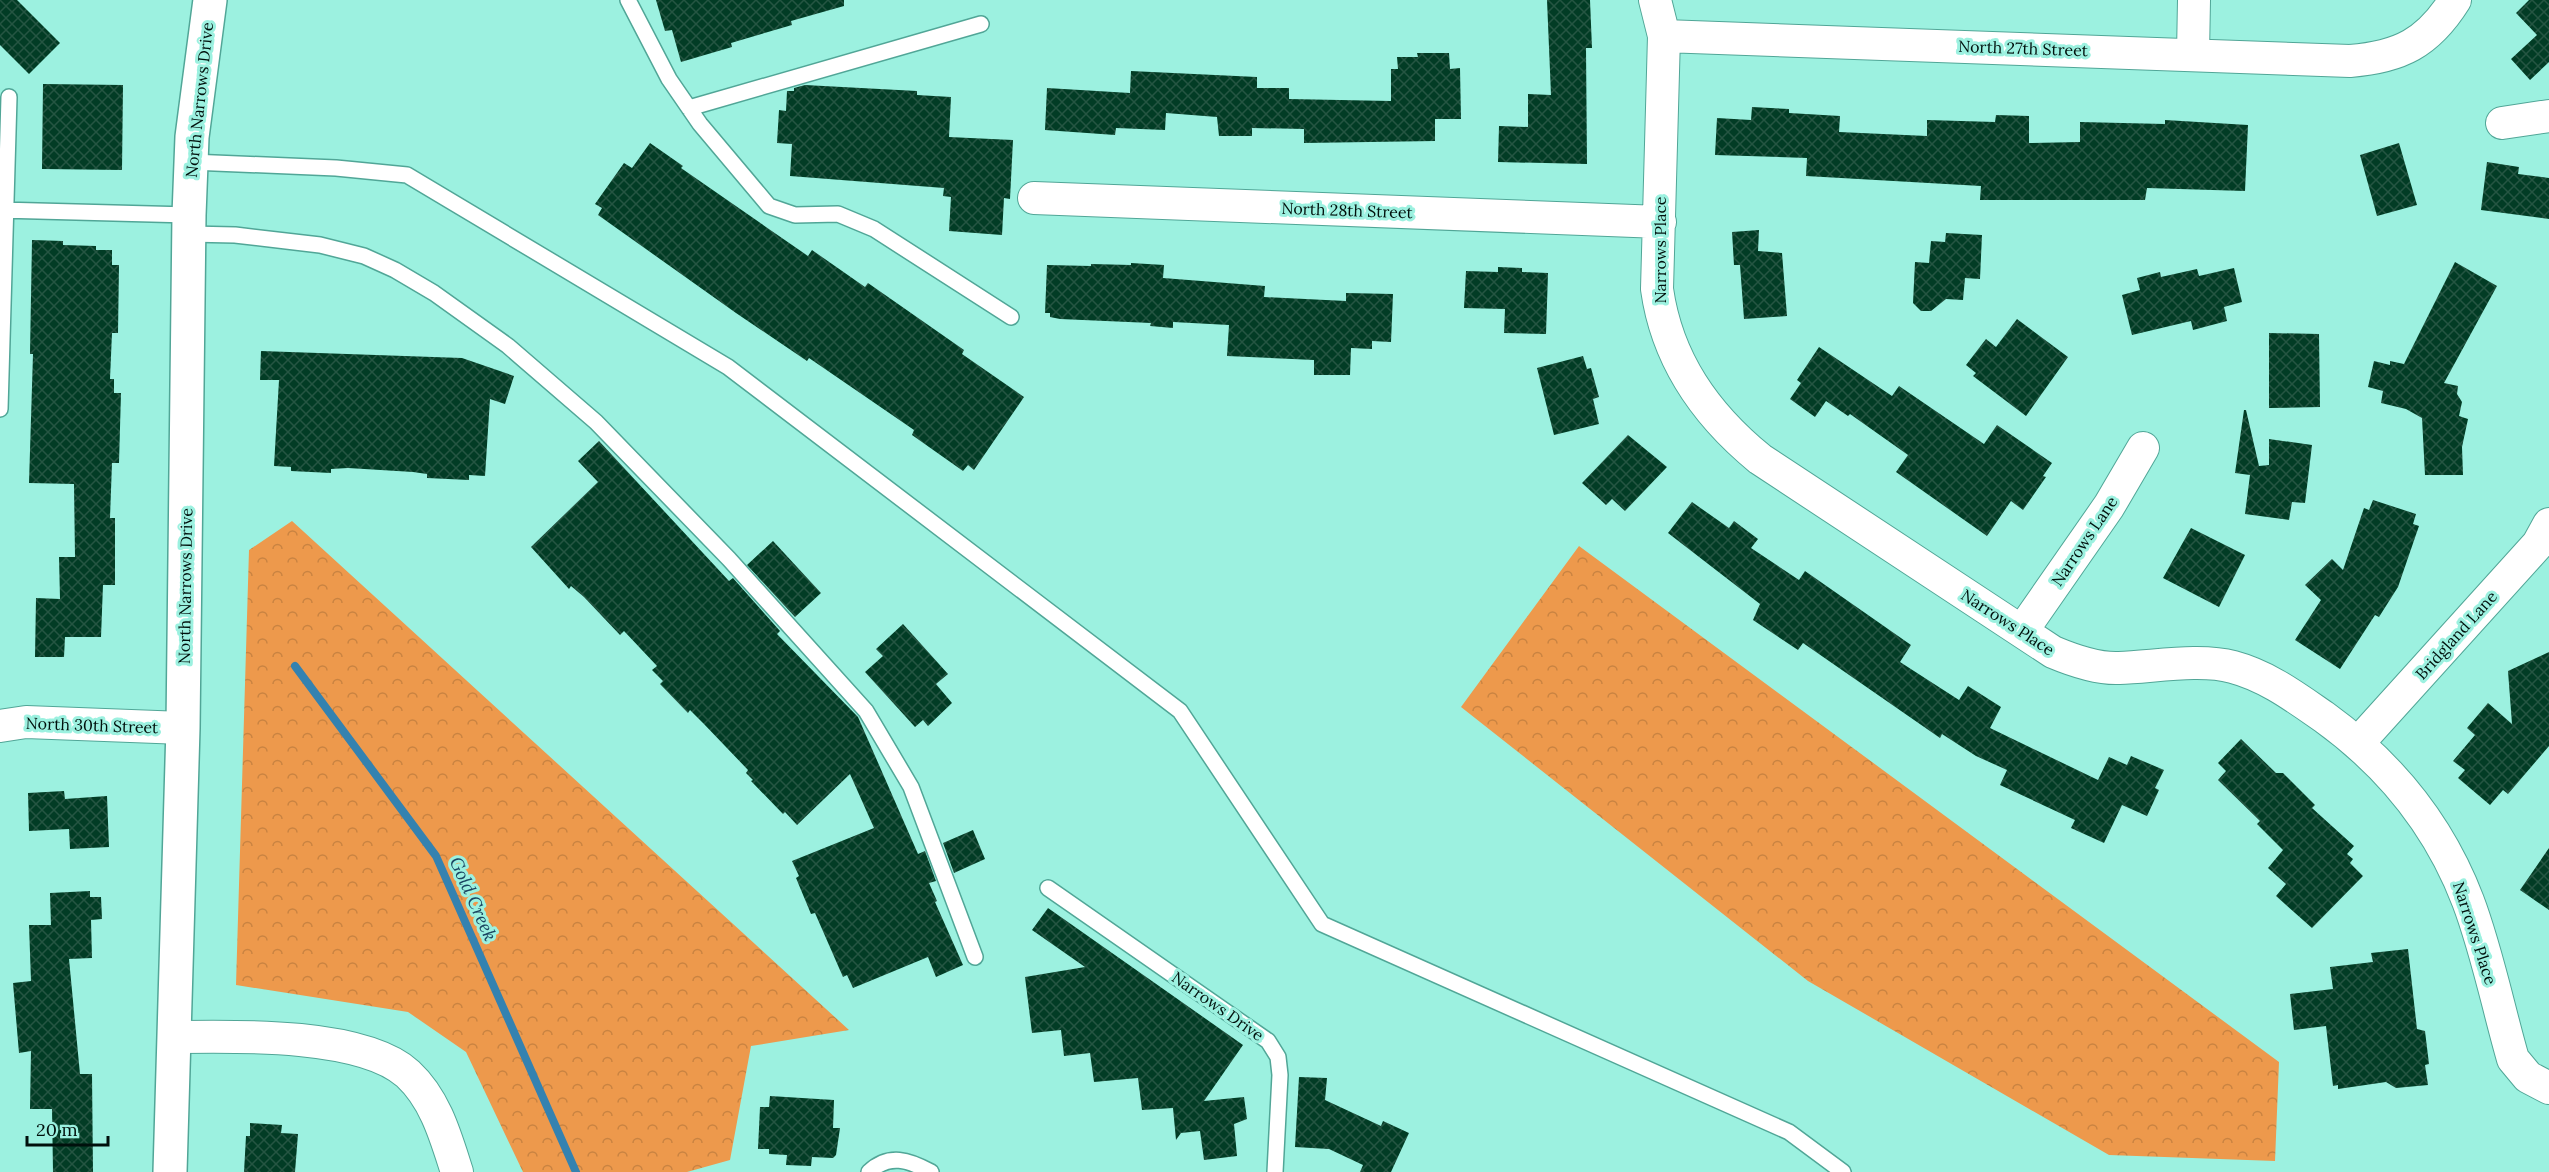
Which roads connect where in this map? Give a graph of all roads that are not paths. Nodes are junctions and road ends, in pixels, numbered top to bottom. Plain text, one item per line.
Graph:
1 (210, 0) edge
2 (628, 0) edge
3 (1655, 0) edge
4 (2194, 0) edge
5 (2456, 0) edge
6 (981, 24) dead end
7 (1664, 36) junction
8 (2193, 54) junction
9 (9, 97) dead end
10 (689, 108) junction
11 (2549, 116) edge
12 (2502, 123) dead end
13 (191, 162) junction
14 (1034, 198) dead end
15 (3, 210) edge
16 (1660, 222) junction
17 (189, 224) junction
18 (1011, 317) dead end
19 (0, 409) edge
20 (2143, 448) dead end
21 (2549, 524) edge
22 (2022, 631) junction
23 (0, 726) edge
24 (183, 728) junction
25 (2359, 742) junction
26 (1048, 888) dead end
27 (975, 957) dead end
28 (176, 1037) junction
29 (2549, 1088) edge
30 (170, 1172) edge
31 (457, 1172) edge
32 (869, 1172) edge
33 (931, 1172) edge
34 (1275, 1172) edge
35 (1843, 1172) edge

1 - 13 street, North Narrows Drive
2 - 10 lane
3 - 7 street, Narrows Place
4 - 8 street
5 - 8 street, North 27th Street
6 - 10 lane
7 - 8 street, North 27th Street
7 - 16 street, Narrows Place
9 - 15 lane
10 - 18 lane
11 - 12 street
13 - 17 street, North Narrows Drive
13 - 35 lane
14 - 16 street, North 28th Street
15 - 17 lane
15 - 19 lane
16 - 22 street, Narrows Place
17 - 24 street, North Narrows Drive
17 - 27 lane
20 - 22 street, Narrows Lane
21 - 25 street, Bridgland Lane
22 - 25 street, Narrows Place
23 - 24 street, North 30th Street
24 - 28 street, North Narrows Drive
25 - 29 street, Narrows Place
26 - 34 lane, Narrows Drive
28 - 30 street, North Narrows Drive
28 - 31 street
32 - 33 lane

